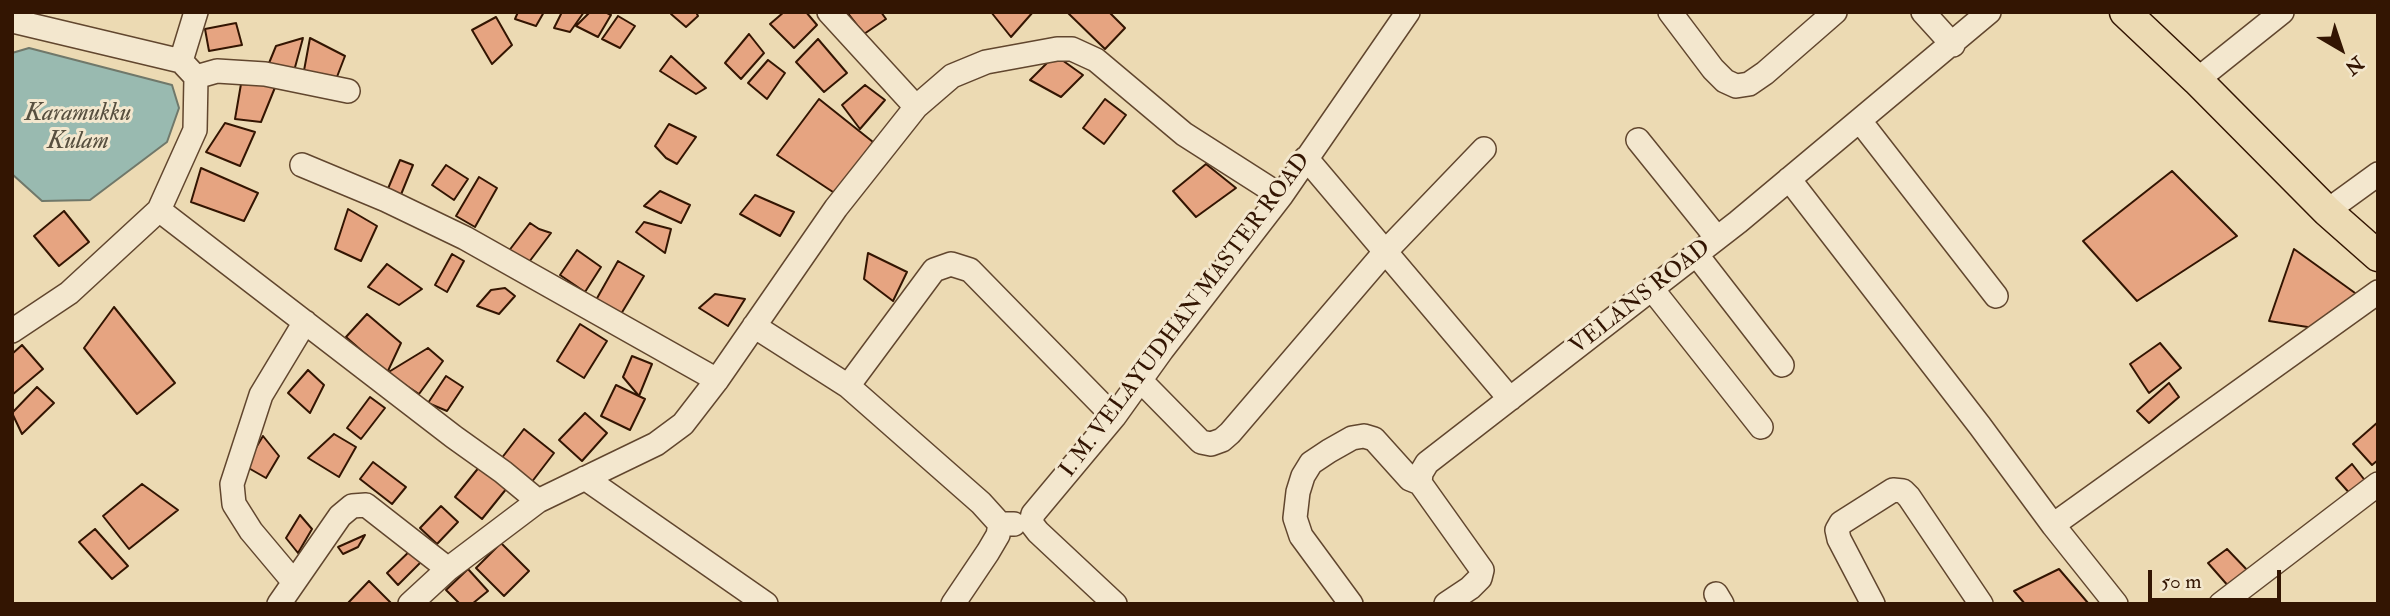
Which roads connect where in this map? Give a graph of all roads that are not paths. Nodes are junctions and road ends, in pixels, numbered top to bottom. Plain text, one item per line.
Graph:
1 (15, 12) edge
2 (196, 12) edge
3 (829, 12) edge
4 (1408, 12) edge
5 (1670, 12) edge
6 (1835, 12) edge
7 (1923, 12) edge
8 (1990, 12) edge
9 (2125, 12) edge
10 (2282, 12) edge
11 (1952, 45) junction
12 (188, 69) junction
13 (2197, 80) junction
14 (348, 92) dead end
15 (916, 107) junction
16 (1860, 121) junction
17 (1638, 140) dead end
18 (1484, 149) dead end
19 (1306, 158) junction
20 (302, 165) dead end
21 (2378, 174) edge
22 (1789, 180) junction
23 (1280, 196) junction
24 (159, 210) junction
25 (2328, 211) junction
26 (1717, 238) junction
27 (1385, 251) junction
28 (1696, 254) junction
29 (2378, 256) edge
30 (1652, 289) junction
31 (2378, 292) edge
32 (1996, 296) dead end
33 (305, 322) junction
34 (754, 326) junction
35 (12, 331) edge
36 (1782, 365) dead end
37 (717, 380) junction
38 (1140, 380) junction
39 (848, 386) junction
40 (1510, 399) junction
41 (1114, 417) junction
42 (1761, 427) dead end
43 (585, 478) junction
44 (1420, 483) junction
45 (2378, 484) edge
46 (538, 501) junction
47 (1031, 523) junction
48 (1000, 524) junction
49 (2053, 525) junction
50 (448, 569) junction
51 (293, 581) junction
52 (279, 604) edge
53 (410, 604) edge
54 (766, 604) edge
55 (953, 604) edge
56 (1115, 604) edge
57 (1350, 604) edge
58 (1446, 604) edge
59 (1872, 604) edge
60 (1981, 604) edge
61 (2116, 604) edge
62 (2221, 604) edge

1 - 12 street
2 - 12 street
3 - 15 street
4 - 19 street, I. M. VELAYUDHAN MASTER ROAD
5 - 6 street
7 - 11 street
8 - 11 street, VELANS ROAD
9 - 13 main road
10 - 13 street
11 - 16 street, VELANS ROAD
12 - 14 street
12 - 24 street
13 - 25 main road
15 - 23 street
15 - 34 street
16 - 22 street, VELANS ROAD
16 - 32 street
17 - 26 street
18 - 27 street
19 - 23 street, I. M. VELAYUDHAN MASTER ROAD
19 - 27 street
20 - 37 street
21 - 25 street
22 - 26 street, VELANS ROAD
22 - 49 street
23 - 38 street, I. M. VELAYUDHAN MASTER ROAD
24 - 33 street
24 - 35 street
25 - 29 main road
26 - 28 street, VELANS ROAD
27 - 38 street
27 - 40 street
28 - 30 street, VELANS ROAD
28 - 36 street
30 - 40 street, VELANS ROAD
30 - 42 street
31 - 49 street
33 - 46 street
33 - 51 street
34 - 37 street
34 - 39 street
37 - 43 street
38 - 41 street, I. M. VELAYUDHAN MASTER ROAD
39 - 41 street
39 - 48 street
40 - 44 street, VELANS ROAD
41 - 47 street, I. M. VELAYUDHAN MASTER ROAD
43 - 46 street
43 - 54 street
44 - 57 street
44 - 58 street
45 - 62 street
46 - 50 street
47 - 48 street
47 - 56 street
48 - 55 street
49 - 61 street
50 - 51 street
50 - 53 street
51 - 52 street
59 - 60 street

